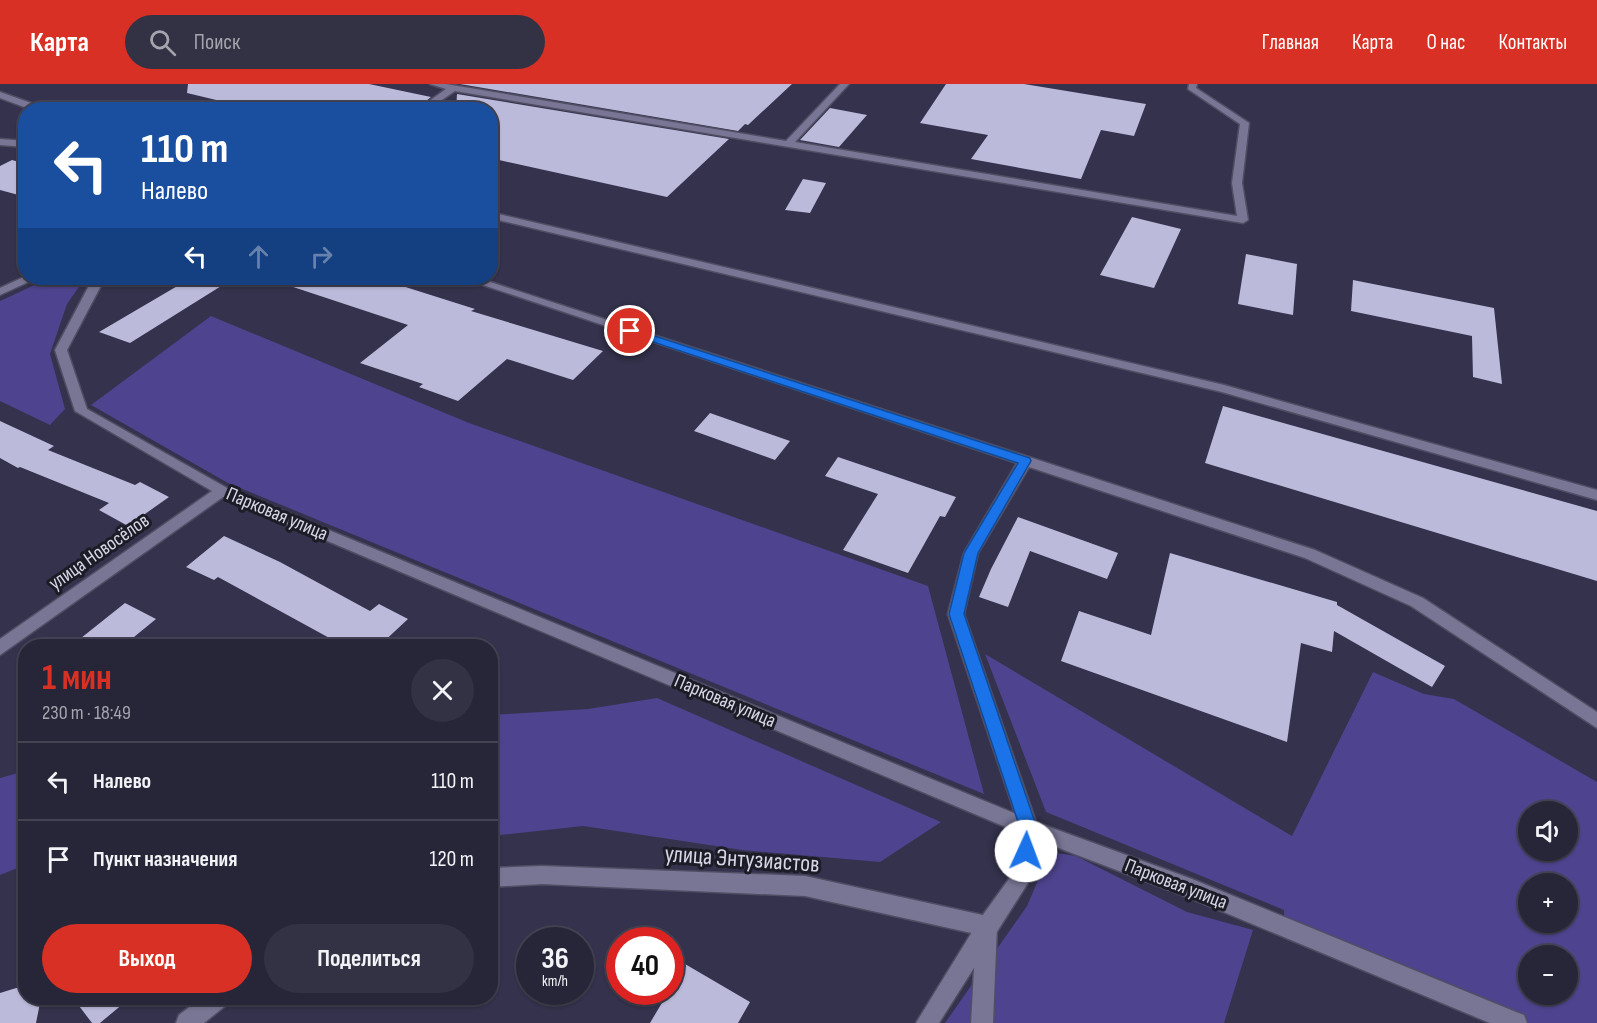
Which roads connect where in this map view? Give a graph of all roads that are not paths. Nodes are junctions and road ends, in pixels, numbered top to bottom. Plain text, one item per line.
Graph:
1 (434, 84) edge
2 (845, 84) edge
3 (1193, 84) edge
4 (453, 88) junction
5 (0, 95) edge
6 (20, 102) edge
7 (433, 102) edge
8 (2, 144) edge
9 (18, 144) edge
10 (788, 144) junction
11 (498, 217) edge
12 (18, 284) edge
13 (95, 285) edge
14 (489, 285) edge
15 (0, 292) edge
16 (1025, 461) junction
17 (222, 491) junction
18 (1597, 495) edge
19 (0, 648) edge
20 (1597, 721) edge
21 (1029, 828) junction
22 (498, 877) edge
23 (987, 926) junction
24 (209, 1005) edge
25 (187, 1023) edge
26 (927, 1023) edge
27 (982, 1023) edge
28 (1516, 1023) edge

1 - 4 street
2 - 10 street
3 - 10 street
4 - 7 street
4 - 10 street
5 - 6 street
8 - 9 street
11 - 18 street
12 - 15 street
13 - 17 street, Парковая улица
14 - 16 street
16 - 20 street
16 - 21 street
17 - 19 street, улица Новосёлов
17 - 21 street, Парковая улица
21 - 23 street
21 - 28 street, Парковая улица
22 - 23 street, улица Энтузиастов
23 - 26 street
23 - 27 street
24 - 25 street

